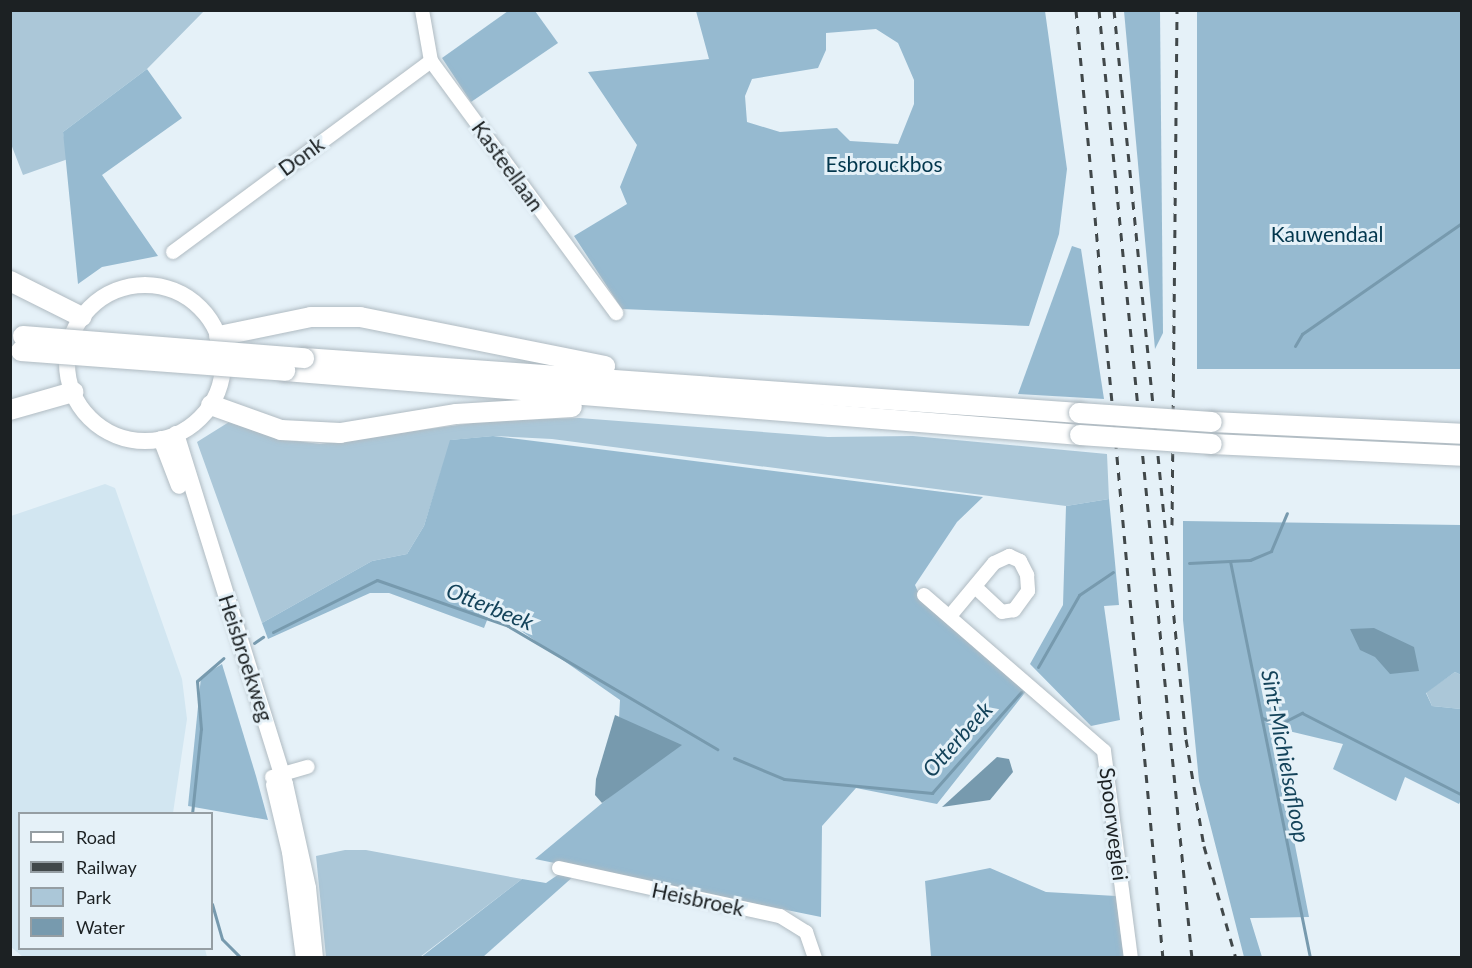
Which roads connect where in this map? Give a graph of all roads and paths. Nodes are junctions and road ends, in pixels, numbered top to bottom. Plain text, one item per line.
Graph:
1 (422, 10) edge
2 (431, 61) junction
3 (173, 252) dead end
4 (10, 281) edge
5 (616, 313) dead end
6 (82, 317) junction
7 (219, 336) junction
8 (16, 344) edge
9 (645, 380) junction
10 (72, 392) junction
11 (622, 400) junction
12 (211, 405) junction
13 (10, 410) edge
14 (1461, 434) edge
15 (168, 437) junction
16 (1461, 456) edge
17 (976, 588) dead end
18 (924, 595) dead end
19 (950, 616) junction
20 (308, 767) dead end
21 (277, 775) junction
22 (559, 868) dead end
23 (304, 957) edge
24 (315, 957) edge
25 (815, 957) edge
26 (1131, 957) edge

1 - 2 street, Kasteellaan
2 - 3 street, Donk
2 - 5 street, Kasteellaan
4 - 6 highway
6 - 7 main road
6 - 10 main road
7 - 9 highway
7 - 12 main road
8 - 9 highway, bridge
8 - 11 highway, bridge
9 - 14 highway, bridge
10 - 13 highway
10 - 15 main road
11 - 12 highway
11 - 16 highway, bridge
12 - 15 main road
15 - 21 main road, Heisbroekweg
17 - 19 street
18 - 19 street, Spoorweglei
19 - 26 street, Spoorweglei
20 - 21 street
21 - 23 main road, Heisbroekweg
21 - 24 main road, Heisbroekweg
22 - 25 street, Heisbroek

